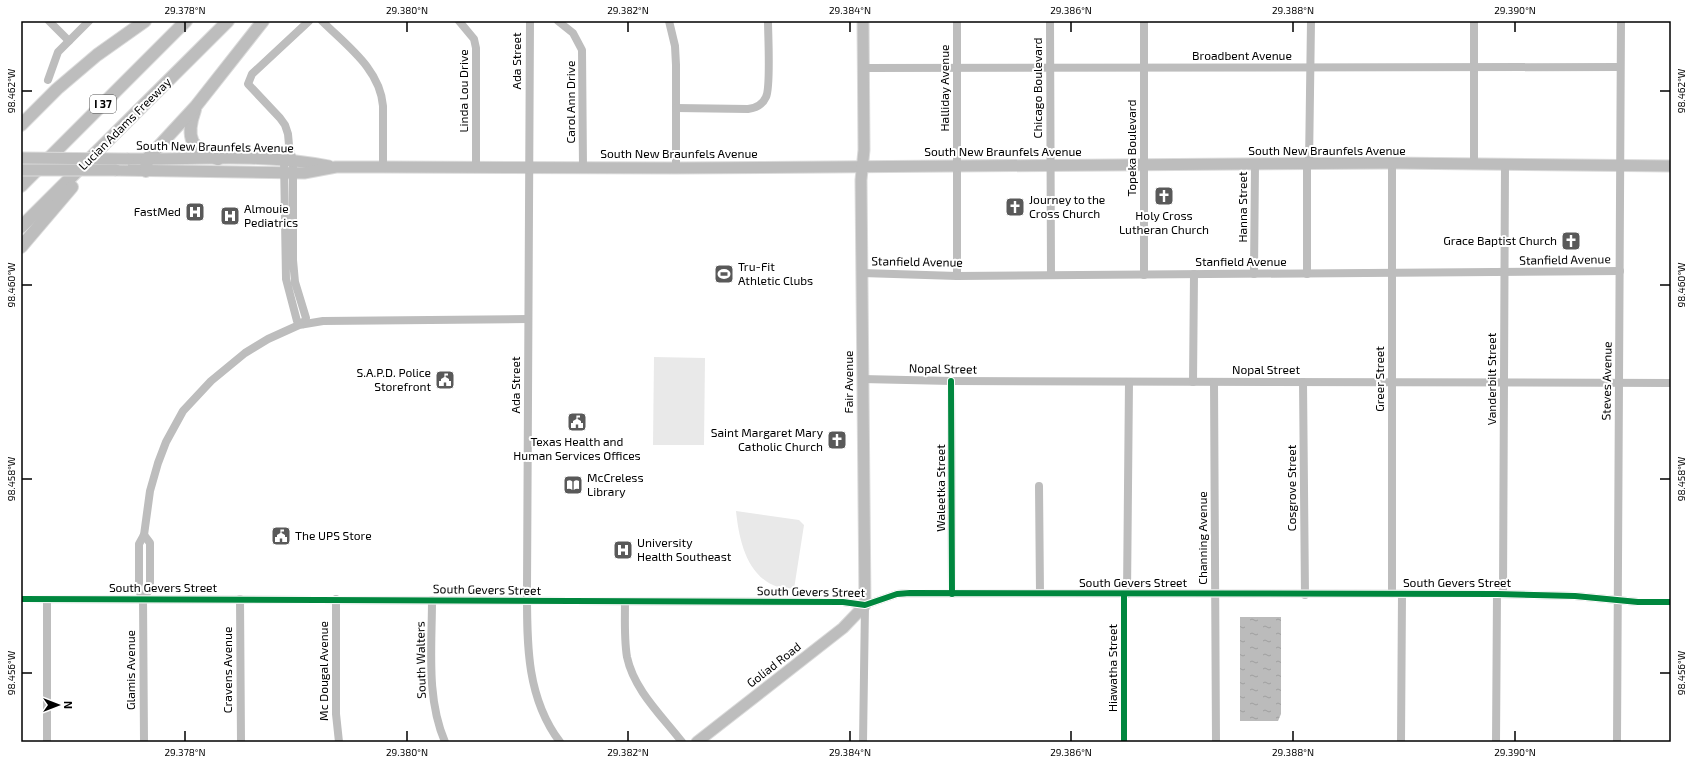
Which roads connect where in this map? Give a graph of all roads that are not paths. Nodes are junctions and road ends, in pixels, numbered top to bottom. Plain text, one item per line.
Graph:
1 (49, 21) edge
2 (89, 21) edge
3 (145, 21) edge
4 (186, 21) edge
5 (228, 21) edge
6 (263, 21) edge
7 (309, 21) edge
8 (322, 21) edge
9 (459, 21) edge
10 (530, 21) edge
11 (558, 21) edge
12 (669, 21) edge
13 (768, 21) edge
14 (863, 21) edge
15 (957, 21) edge
16 (1050, 21) edge
17 (1144, 21) edge
18 (1312, 21) edge
19 (1474, 21) edge
20 (1621, 21) edge
21 (69, 41) junction
22 (1310, 67) junction
23 (1620, 67) junction
24 (863, 68) junction
25 (957, 68) junction
26 (1050, 68) junction
27 (1144, 68) junction
28 (1473, 68) junction
29 (48, 80) dead end
30 (196, 106) junction
31 (676, 108) junction
32 (134, 114) junction
33 (21, 125) edge
34 (21, 158) edge
35 (218, 159) junction
36 (288, 161) junction
37 (1392, 163) junction
38 (1255, 164) junction
39 (1308, 164) junction
40 (1474, 164) junction
41 (1505, 164) junction
42 (146, 165) junction
43 (958, 165) junction
44 (1144, 165) junction
45 (383, 166) junction
46 (862, 166) junction
47 (1051, 166) junction
48 (1620, 166) junction
49 (1671, 166) edge
50 (336, 167) junction
51 (476, 167) junction
52 (529, 168) junction
53 (583, 168) junction
54 (676, 168) junction
55 (21, 170) edge
56 (288, 172) junction
57 (21, 186) edge
58 (21, 227) edge
59 (21, 247) edge
60 (1620, 271) junction
61 (1392, 272) junction
62 (1505, 272) junction
63 (862, 273) junction
64 (1194, 274) junction
65 (1254, 274) junction
66 (1307, 274) junction
67 (1051, 275) junction
68 (1144, 275) junction
69 (957, 276) junction
70 (528, 319) junction
71 (303, 324) junction
72 (862, 379) junction
73 (951, 382) junction
74 (1129, 382) junction
75 (1193, 382) junction
76 (1214, 382) junction
77 (1303, 382) junction
78 (1392, 382) junction
79 (1505, 382) junction
80 (1619, 382) junction
81 (1671, 383) edge
82 (1039, 486) dead end
83 (952, 594) junction
84 (1040, 594) junction
85 (1126, 594) junction
86 (1215, 594) junction
87 (1392, 594) junction
88 (1402, 594) junction
89 (1500, 594) junction
90 (1304, 595) junction
91 (47, 598) junction
92 (143, 598) junction
93 (21, 599) edge
94 (240, 599) junction
95 (336, 599) junction
96 (432, 600) junction
97 (1617, 600) junction
98 (527, 601) junction
99 (625, 602) junction
100 (1671, 602) edge
101 (865, 605) junction
102 (48, 742) edge
103 (144, 742) edge
104 (241, 742) edge
105 (339, 742) edge
106 (445, 742) edge
107 (560, 742) edge
108 (682, 742) edge
109 (697, 742) edge
110 (863, 742) edge
111 (1124, 742) edge
112 (1216, 742) edge
113 (1401, 742) edge
114 (1496, 742) edge
115 (1616, 742) edge

1 - 21 street
2 - 21 street
3 - 33 highway
4 - 57 highway, I 37
5 - 32 highway, Lucian Adams Freeway / I 37
6 - 30 highway
7 - 36 street
8 - 45 street
9 - 51 street, Linda Lou Drive
10 - 52 street, Ada Street
11 - 53 street, Carol Ann Drive
12 - 31 street
13 - 31 street
14 - 24 main road, Fair Avenue
15 - 25 street, Halliday Avenue
16 - 26 street, Chicago Boulevard
17 - 27 street, Topeka Boulevard
18 - 22 street
19 - 28 street
20 - 23 street, Steves Avenue
21 - 29 street
22 - 27 street, Broadbent Avenue
22 - 28 street, Broadbent Avenue
22 - 39 street
23 - 28 street, Broadbent Avenue
23 - 48 street, Steves Avenue
24 - 25 street, Broadbent Avenue
24 - 46 main road, Fair Avenue
25 - 26 street, Broadbent Avenue
25 - 43 street, Halliday Avenue
26 - 27 street, Broadbent Avenue
26 - 47 street, Chicago Boulevard
27 - 44 street, Topeka Boulevard
28 - 40 street
30 - 35 highway
30 - 42 highway
31 - 54 street
32 - 58 highway, Lucian Adams Freeway / I 37
32 - 59 highway
34 - 42 main road, South New Braunfels Avenue, bridge
35 - 36 main road, South New Braunfels Avenue
35 - 42 main road, South New Braunfels Avenue
36 - 50 main road, South New Braunfels Avenue
36 - 56 street
37 - 39 main road, South New Braunfels Avenue
37 - 40 main road, South New Braunfels Avenue
37 - 61 street, Greer Street
38 - 39 main road, South New Braunfels Avenue
38 - 44 main road, South New Braunfels Avenue
38 - 65 street, Hanna Street
39 - 66 street
40 - 41 main road, South New Braunfels Avenue
41 - 48 main road, South New Braunfels Avenue
41 - 62 street, Vanderbilt Street
42 - 55 main road, South New Braunfels Avenue, bridge
42 - 56 main road, South New Braunfels Avenue
43 - 46 main road, South New Braunfels Avenue
43 - 47 main road, South New Braunfels Avenue
43 - 69 street, Halliday Avenue
44 - 47 main road, South New Braunfels Avenue
44 - 68 street, Topeka Boulevard
45 - 50 main road, South New Braunfels Avenue
45 - 51 main road, South New Braunfels Avenue
46 - 54 main road, South New Braunfels Avenue
46 - 63 main road, Fair Avenue
47 - 67 street, Chicago Boulevard
48 - 49 main road, South New Braunfels Avenue
48 - 60 street, Steves Avenue
50 - 56 main road, South New Braunfels Avenue
51 - 52 main road, South New Braunfels Avenue
52 - 53 main road, South New Braunfels Avenue
52 - 70 street, Ada Street
53 - 54 main road, South New Braunfels Avenue
56 - 71 street
60 - 62 street, Stanfield Avenue
60 - 80 street, Steves Avenue
61 - 62 street, Stanfield Avenue
61 - 66 street, Stanfield Avenue
61 - 78 street, Greer Street
62 - 79 street, Vanderbilt Street
63 - 69 street, Stanfield Avenue
63 - 72 main road, Fair Avenue
64 - 65 street, Stanfield Avenue
64 - 68 street, Stanfield Avenue
64 - 75 street
65 - 66 street, Stanfield Avenue
67 - 68 street, Stanfield Avenue
67 - 69 street, Stanfield Avenue
70 - 71 street
70 - 98 street, Ada Street
71 - 92 street
72 - 73 street, Nopal Street
72 - 101 main road, Fair Avenue
73 - 74 street, Nopal Street
73 - 83 street, Waleetka Street
74 - 75 street, Nopal Street
74 - 85 street, Hiawatha Street
75 - 76 street, Nopal Street
76 - 77 street, Nopal Street
76 - 86 street, Channing Avenue
77 - 78 street, Nopal Street
77 - 90 street, Cosgrove Street
78 - 79 street, Nopal Street
78 - 87 street, Greer Street
79 - 80 street, Nopal Street
79 - 89 street, Vanderbilt Street
80 - 81 street, Nopal Street
80 - 97 street, Steves Avenue
82 - 84 street
83 - 84 street, South Gevers Street
83 - 101 street, South Gevers Street
84 - 85 street, South Gevers Street
85 - 86 street, South Gevers Street
85 - 111 street, Hiawatha Street
86 - 90 street, South Gevers Street
86 - 112 street, Channing Avenue
87 - 88 street, South Gevers Street
87 - 90 street, South Gevers Street
88 - 89 street, South Gevers Street
88 - 113 street
89 - 97 street, South Gevers Street
89 - 114 street, Vanderbilt Street
91 - 92 street, South Gevers Street
91 - 93 street, South Gevers Street
91 - 102 street
92 - 94 street, South Gevers Street
92 - 103 street, Glamis Avenue
94 - 95 street, South Gevers Street
94 - 104 street, Cravens Avenue
95 - 96 street, South Gevers Street
95 - 105 street, Mc Dougal Avenue
96 - 98 street, South Gevers Street
96 - 106 street, South Walters
97 - 100 street, South Gevers Street
97 - 115 street, Steves Avenue
98 - 99 street, South Gevers Street
98 - 107 street, Ada Street
99 - 101 street, South Gevers Street
99 - 108 street
101 - 109 main road, Goliad Road
101 - 110 street, Fair Avenue

